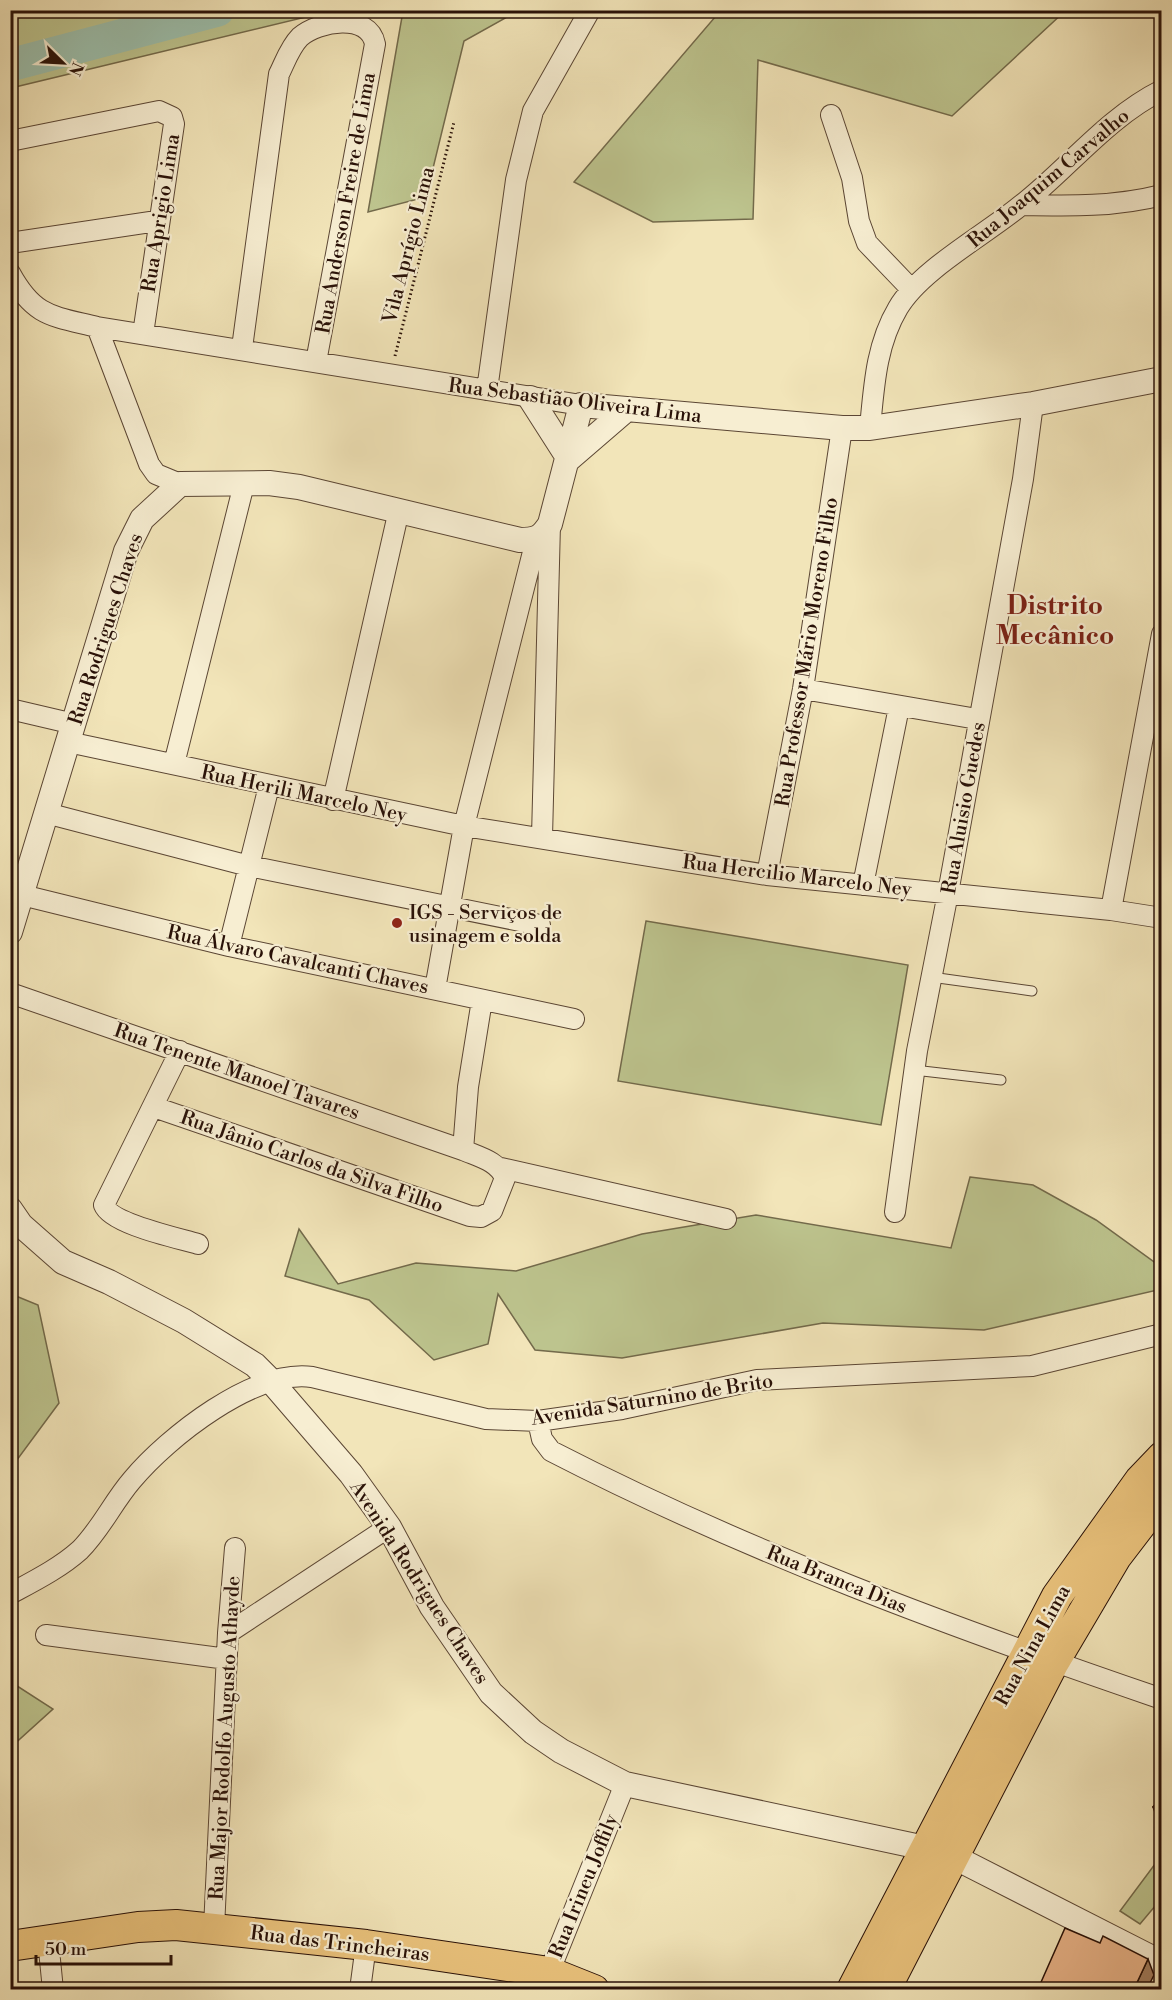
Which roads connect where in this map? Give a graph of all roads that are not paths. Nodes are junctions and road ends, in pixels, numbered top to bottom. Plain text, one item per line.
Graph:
1 (590, 10) edge
2 (1161, 90) edge
3 (831, 115) dead end
4 (10, 141) edge
5 (1161, 195) edge
6 (1022, 205) junction
7 (157, 221) junction
8 (10, 243) edge
9 (10, 273) edge
10 (911, 288) junction
11 (97, 327) junction
12 (143, 334) junction
13 (242, 348) junction
14 (316, 362) junction
15 (1161, 379) edge
16 (488, 390) junction
17 (530, 398) junction
18 (1033, 404) junction
19 (581, 405) junction
20 (627, 409) junction
21 (842, 428) junction
22 (870, 428) junction
23 (569, 459) junction
24 (180, 484) junction
25 (244, 484) junction
26 (399, 510) junction
27 (543, 532) junction
28 (1161, 634) edge
29 (803, 689) junction
30 (899, 707) junction
31 (10, 709) edge
32 (978, 719) junction
33 (71, 733) junction
34 (174, 764) junction
35 (269, 786) junction
36 (333, 800) junction
37 (46, 813) junction
38 (464, 826) junction
39 (542, 837) junction
40 (249, 866) junction
41 (767, 875) junction
42 (862, 885) junction
43 (948, 893) junction
44 (22, 895) junction
45 (450, 907) junction
46 (1112, 910) junction
47 (1161, 918) edge
48 (12, 924) edge
49 (540, 925) dead end
50 (229, 946) junction
51 (932, 977) junction
52 (435, 989) junction
53 (1032, 991) dead end
54 (10, 993) edge
55 (482, 1000) junction
56 (574, 1019) dead end
57 (180, 1051) junction
58 (914, 1070) junction
59 (1001, 1080) dead end
60 (154, 1107) junction
61 (463, 1150) junction
62 (501, 1168) junction
63 (10, 1209) edge
64 (895, 1212) dead end
65 (726, 1219) dead end
66 (198, 1244) dead end
67 (1161, 1334) edge
68 (270, 1380) junction
69 (538, 1421) junction
70 (1161, 1457) edge
71 (1161, 1497) edge
72 (389, 1527) junction
73 (235, 1548) dead end
74 (10, 1594) edge
75 (228, 1633) junction
76 (46, 1635) dead end
77 (1026, 1651) junction
78 (227, 1659) junction
79 (1054, 1662) junction
80 (1161, 1699) edge
81 (625, 1784) junction
82 (926, 1848) junction
83 (954, 1857) junction
84 (214, 1928) junction
85 (48, 1940) junction
86 (366, 1945) junction
87 (10, 1946) edge
88 (1161, 1963) edge
89 (545, 1981) edge
90 (53, 1989) edge
91 (360, 1989) edge
92 (594, 1989) edge
93 (852, 1989) edge
94 (885, 1989) edge

1 - 16 street
2 - 6 street, Rua Joaquim Carvalho
3 - 10 street
4 - 7 street, Rua Aprigio Lima
5 - 6 street
6 - 10 street, Rua Joaquim Carvalho
7 - 8 street
7 - 12 street, Rua Aprigio Lima
9 - 11 street, Rua Sebastião Oliveira Lima
10 - 22 street, Rua Joaquim Carvalho
11 - 12 street, Rua Sebastião Oliveira Lima
11 - 24 street
12 - 13 street, Rua Sebastião Oliveira Lima
13 - 14 street, Rua Sebastião Oliveira Lima
13 - 14 street, Rua Anderson Freire de Lima
14 - 16 street, Rua Sebastião Oliveira Lima
15 - 18 street, Rua Sebastião Oliveira Lima
16 - 17 street, Rua Sebastião Oliveira Lima
17 - 19 street, Rua Sebastião Oliveira Lima
17 - 23 street
18 - 22 street, Rua Sebastião Oliveira Lima
18 - 32 street, Rua Aluisio Guedes
19 - 20 street, Rua Sebastião Oliveira Lima
19 - 23 street
20 - 21 street, Rua Sebastião Oliveira Lima
20 - 23 street
21 - 22 street, Rua Sebastião Oliveira Lima
21 - 29 street, Rua Professor Mário Moreno Filho
23 - 27 street
24 - 25 street
24 - 33 street, Rua Rodrigues Chaves
25 - 26 street
25 - 34 street
26 - 27 street
26 - 36 street
27 - 38 street
27 - 39 street
28 - 46 street
29 - 30 street
29 - 41 street, Rua Professor Mário Moreno Filho
30 - 32 street
30 - 42 street
31 - 33 street, Rua Herili Marcelo Ney
32 - 43 street, Rua Aluisio Guedes
33 - 34 street, Rua Herili Marcelo Ney
33 - 37 street, Rua Rodrigues Chaves
34 - 35 street, Rua Herili Marcelo Ney
35 - 36 street, Rua Herili Marcelo Ney
35 - 40 street
36 - 38 street, Rua Herili Marcelo Ney
37 - 40 street
37 - 44 street, Rua Rodrigues Chaves
38 - 39 street, Rua Herili Marcelo Ney
38 - 45 street
39 - 41 street, Rua Hercilio Marcelo Ney
40 - 45 street
40 - 50 street
41 - 42 street, Rua Hercilio Marcelo Ney
42 - 43 street, Rua Hercilio Marcelo Ney
43 - 46 street, Rua Hercilio Marcelo Ney
43 - 51 street, Rua Aluisio Guedes
44 - 48 street, Rua Rodrigues Chaves
44 - 50 street, Rua Álvaro Cavalcanti Chaves
45 - 49 street
45 - 52 street
46 - 47 street, Rua Hercilio Marcelo Ney
50 - 52 street, Rua Álvaro Cavalcanti Chaves
51 - 53 lane
51 - 58 street, Rua Aluisio Guedes
52 - 55 street, Rua Álvaro Cavalcanti Chaves
54 - 57 street, Rua Tenente Manoel Tavares
55 - 56 street, Rua Álvaro Cavalcanti Chaves
55 - 61 street
57 - 60 street
57 - 61 street, Rua Tenente Manoel Tavares
58 - 59 lane
58 - 64 street, Rua Aluisio Guedes
60 - 62 street, Rua Jânio Carlos da Silva Filho
60 - 66 street
61 - 62 street, Rua Tenente Manoel Tavares
62 - 65 street
63 - 68 street, Avenida Rodrigues Chaves
67 - 69 street, Avenida Saturnino de Brito
68 - 69 street, Avenida Saturnino de Brito
68 - 72 street, Avenida Rodrigues Chaves
68 - 74 street, Avenida Saturnino de Brito
69 - 77 street, Rua Branca Dias
70 - 77 main road, Rua Nina Lima
71 - 79 main road, Rua Nina Lima
72 - 75 street
72 - 81 street, Avenida Rodrigues Chaves
73 - 75 street, Rua Major Rodolfo Augusto Athayde
75 - 78 street, Rua Major Rodolfo Augusto Athayde
76 - 78 street
77 - 79 street, Rua Branca Dias
77 - 82 main road, Rua Nina Lima
78 - 84 street, Rua Major Rodolfo Augusto Athayde
79 - 80 street, Rua Branca Dias
79 - 83 main road, Rua Nina Lima
81 - 82 street, Avenida Rodrigues Chaves
81 - 89 street, Rua Irineu Joffily
82 - 83 street, Avenida Rodrigues Chaves
82 - 93 main road, Rua Nina Lima
83 - 88 street
83 - 94 main road, Rua Nina Lima
84 - 85 main road, Rua das Trincheiras
84 - 86 main road, Rua das Trincheiras
85 - 87 main road, Rua das Trincheiras
85 - 90 street
86 - 89 main road, Rua das Trincheiras
86 - 91 street
89 - 92 main road, Rua das Trincheiras

